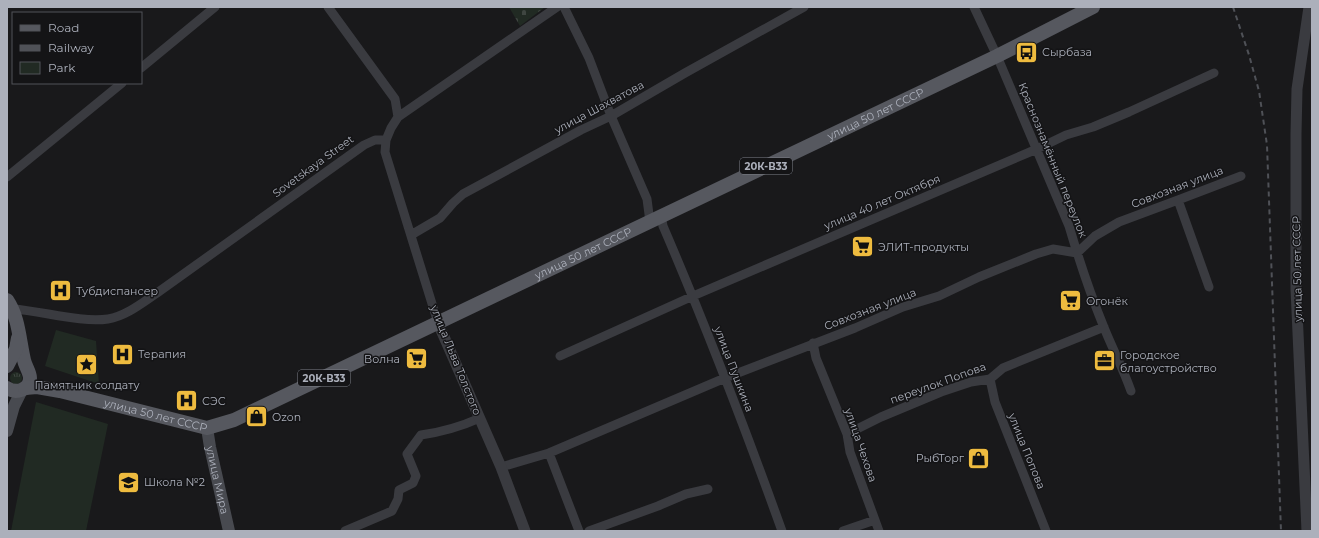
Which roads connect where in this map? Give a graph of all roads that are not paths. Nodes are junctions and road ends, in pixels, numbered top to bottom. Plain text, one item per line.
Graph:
1 (215, 7) edge
2 (557, 7) edge
3 (564, 7) edge
4 (804, 7) edge
5 (974, 7) edge
6 (1093, 7) edge
7 (1309, 7) edge
8 (331, 8) edge
9 (997, 56) junction
10 (142, 67) edge
11 (1214, 73) dead end
12 (121, 84) edge
13 (611, 116) junction
14 (398, 117) junction
15 (386, 140) junction
16 (1037, 149) junction
17 (7, 176) edge
18 (1241, 176) dead end
19 (1178, 200) junction
20 (655, 219) junction
21 (410, 235) junction
22 (1077, 253) junction
23 (1209, 287) dead end
24 (693, 296) junction
25 (10, 304) edge
26 (438, 323) junction
27 (1104, 327) junction
28 (19, 328) junction
29 (813, 343) junction
30 (560, 356) dead end
31 (7, 367) edge
32 (28, 373) junction
33 (726, 378) junction
34 (990, 379) junction
35 (7, 389) edge
36 (24, 389) junction
37 (60, 391) junction
38 (1131, 391) dead end
39 (480, 418) junction
40 (8, 427) edge
41 (207, 428) junction
42 (847, 434) junction
43 (548, 453) junction
44 (501, 467) junction
45 (708, 489) dead end
46 (875, 520) junction
47 (229, 531) edge
48 (345, 531) edge
49 (525, 531) edge
50 (579, 531) edge
51 (589, 531) edge
52 (782, 531) edge
53 (843, 531) edge
54 (879, 531) edge
55 (1046, 531) edge
56 (1307, 531) edge

1 - 10 street
2 - 14 street
3 - 13 street, улица Пушкина
4 - 13 street, улица Шахватова
5 - 9 street, Краснознамённый переулок
6 - 9 main road, улица 50 лет СССР / 20К-В33
7 - 56 street, улица 50 лет СССР
8 - 14 street
9 - 16 street, Краснознамённый переулок
9 - 20 main road, улица 50 лет СССР / 20К-В33
11 - 16 street, улица 40 лет Октября
12 - 17 street
13 - 20 street, улица Пушкина
13 - 21 street, улица Шахватова
14 - 15 street
15 - 21 street, улица Льва Толстого
15 - 25 street
16 - 22 street, Краснознамённый переулок
16 - 24 street, улица 40 лет Октября
18 - 19 street, Совхозная улица
19 - 22 street, Совхозная улица
19 - 23 street
20 - 24 street, улица Пушкина
20 - 26 main road, улица 50 лет СССР / 20К-В33
21 - 26 street, улица Льва Толстого
22 - 27 street, Краснознамённый переулок
22 - 29 street, Совхозная улица
24 - 30 street, улица 40 лет Октября
24 - 33 street, улица Пушкина
25 - 28 main road
26 - 39 street, улица Льва Толстого
26 - 41 main road, улица 50 лет СССР / 20К-В33
27 - 34 street, переулок Попова
27 - 38 street, Краснознамённый переулок
28 - 31 main road
28 - 32 main road
29 - 33 street, Совхозная улица
29 - 42 street, улица Чехова
31 - 32 main road
32 - 36 main road
32 - 37 main road
33 - 43 street, Совхозная улица
33 - 52 street, улица Пушкина
34 - 42 street, переулок Попова
34 - 55 street, улица Попова
35 - 36 main road
35 - 40 main road
36 - 37 main road
36 - 40 main road
37 - 41 main road, улица 50 лет СССР
39 - 44 street, улица Льва Толстого
39 - 48 street
41 - 47 main road, улица Мира
42 - 46 street, улица Чехова
43 - 44 street, Совхозная улица
43 - 50 street
44 - 49 street, улица Льва Толстого
45 - 51 street
46 - 53 street
46 - 54 street, улица Чехова

